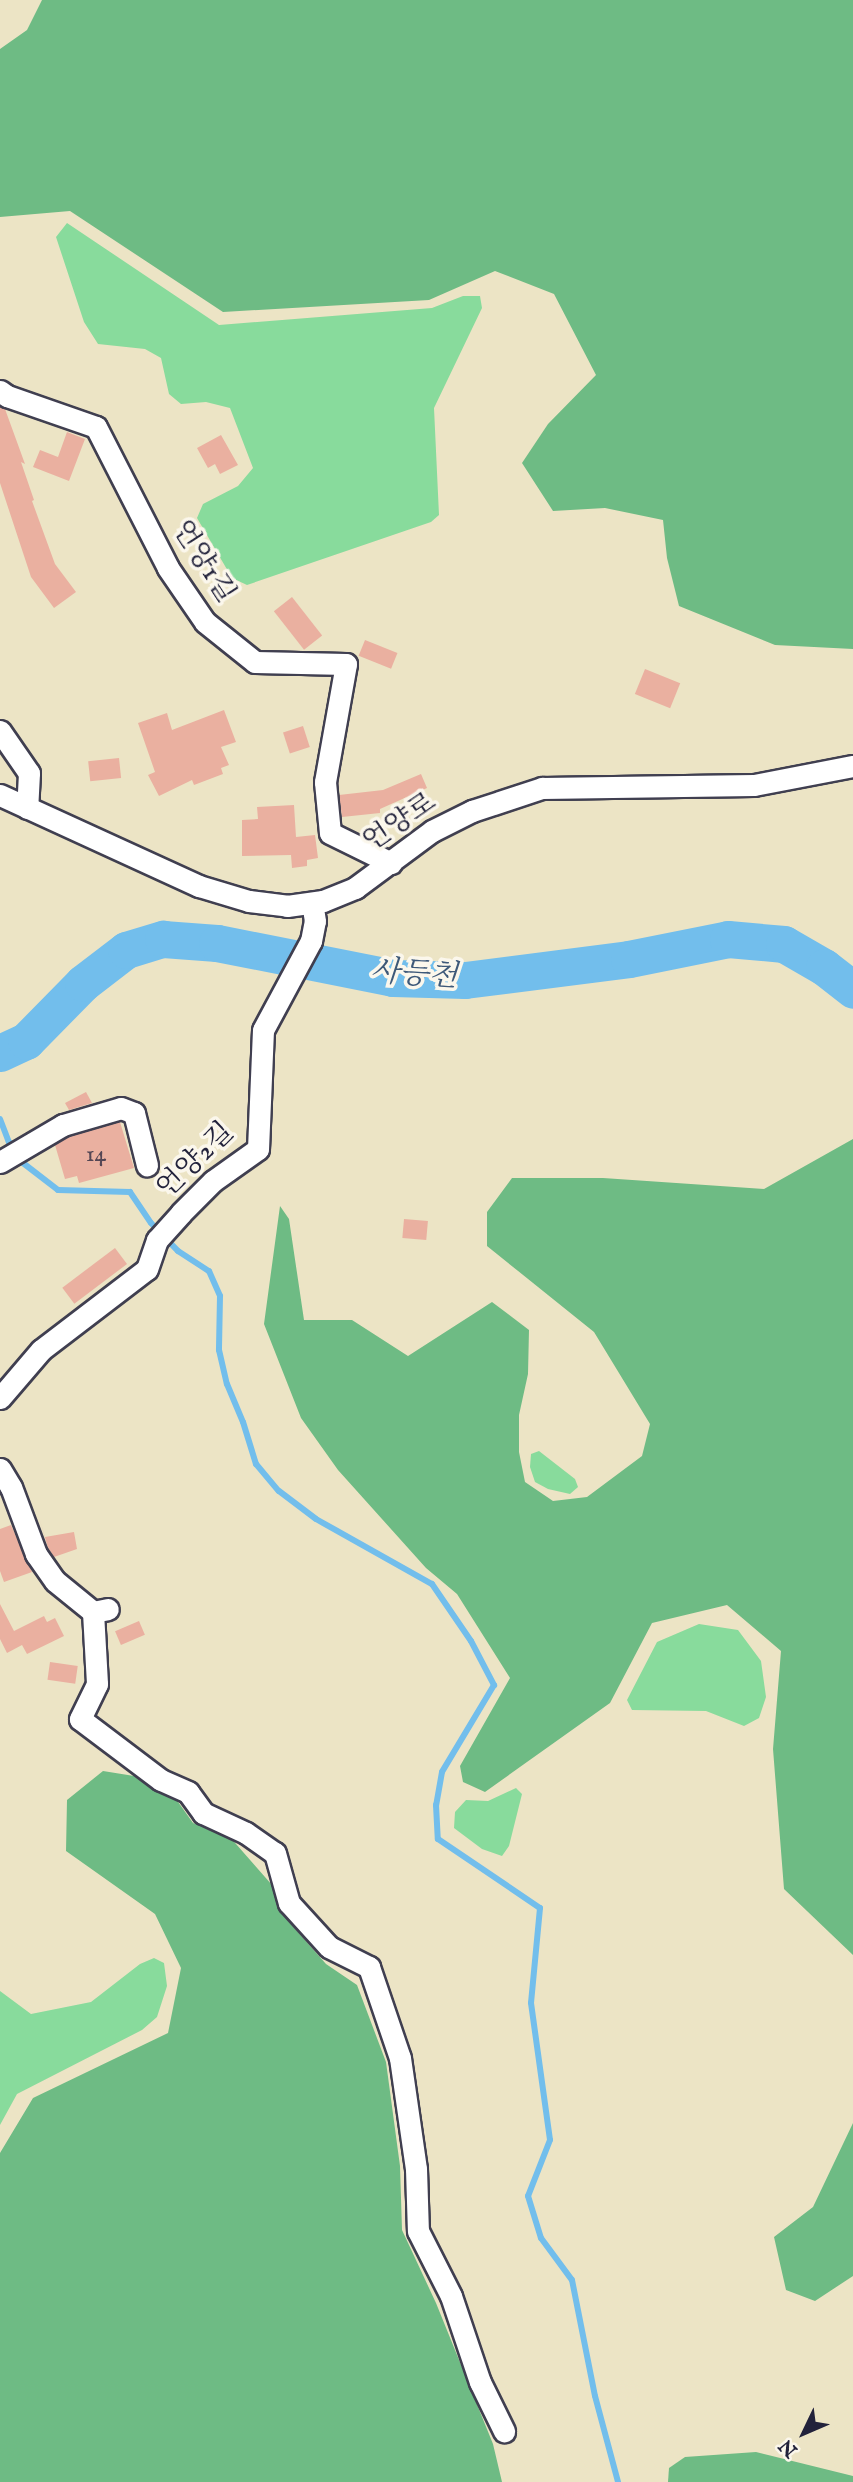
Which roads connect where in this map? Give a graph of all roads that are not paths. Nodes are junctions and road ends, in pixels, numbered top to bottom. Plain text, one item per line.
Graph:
1 (0, 391) edge
2 (0, 731) edge
3 (853, 766) edge
4 (0, 795) edge
5 (27, 808) junction
6 (391, 863) junction
7 (312, 902) junction
8 (12, 1156) edge
9 (147, 1165) dead end
10 (0, 1398) edge
11 (0, 1469) edge
12 (504, 2431) dead end

1 - 6 street, 언양1길
2 - 5 street
3 - 6 street, 언양로
4 - 5 street, 언양로
5 - 7 street, 언양로
6 - 7 street, 언양로
7 - 10 street, 언양2길
8 - 9 street
11 - 12 street

